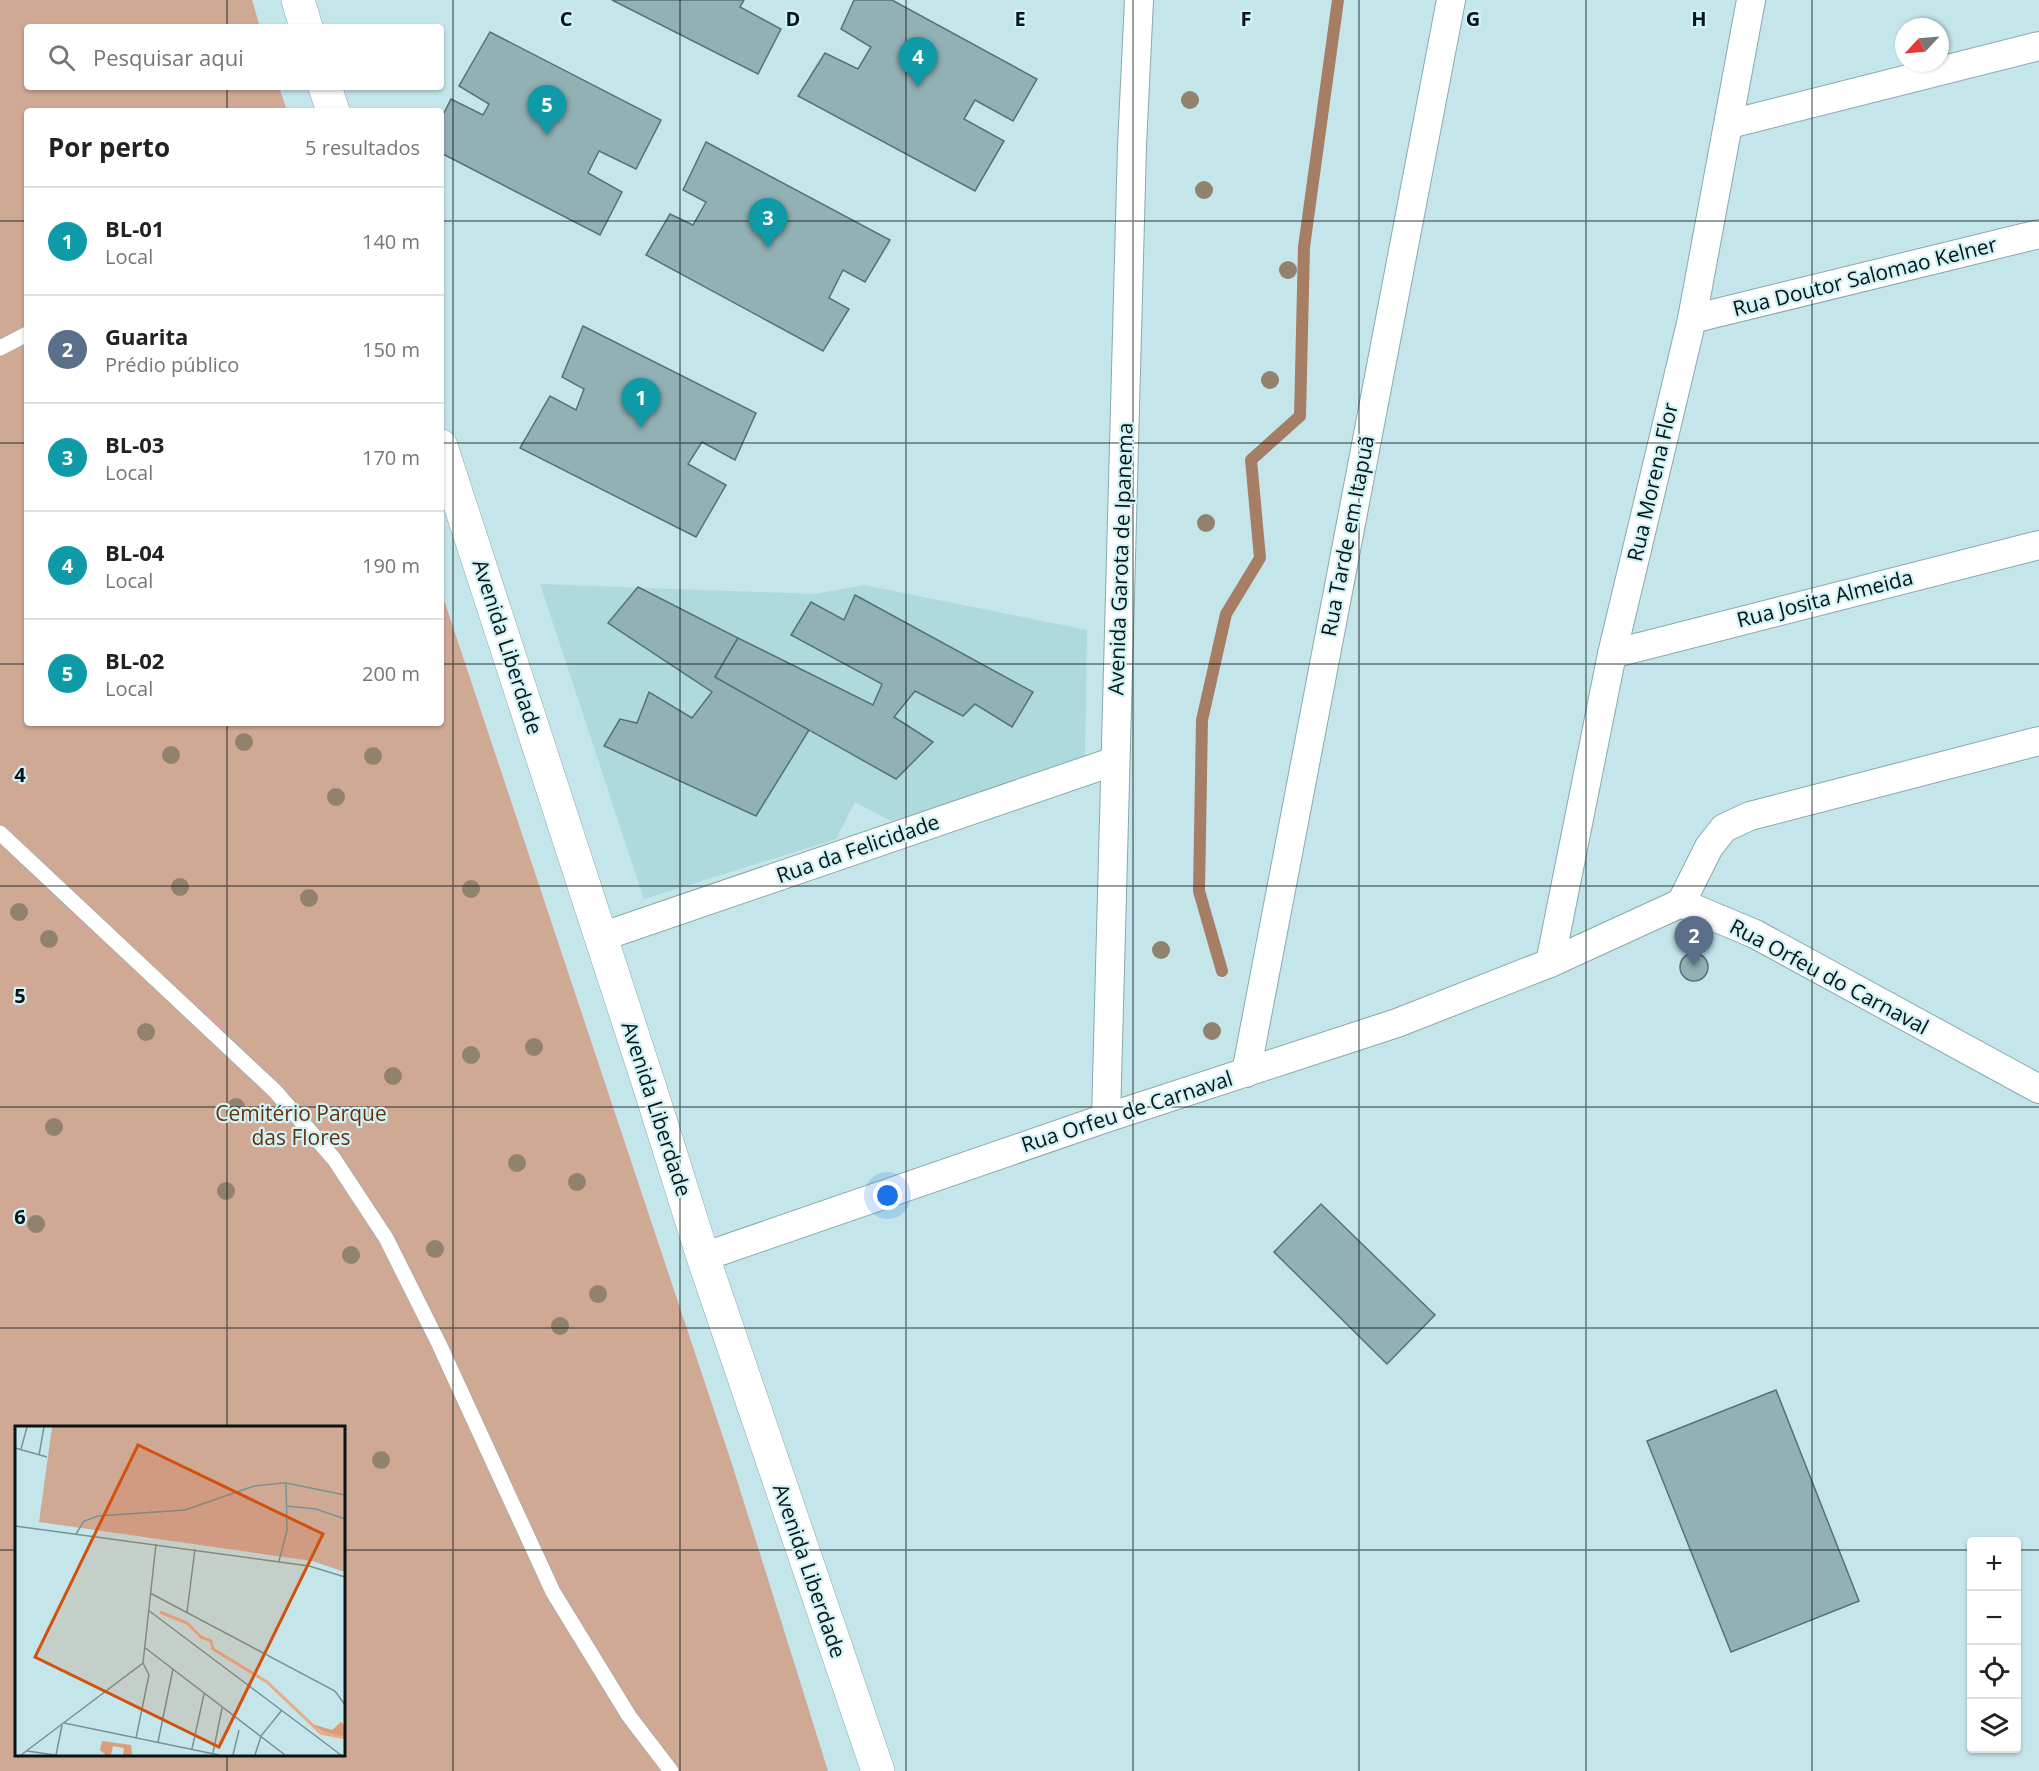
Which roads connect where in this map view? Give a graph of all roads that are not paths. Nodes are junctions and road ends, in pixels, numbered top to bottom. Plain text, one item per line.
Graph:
1 (298, 0) edge
2 (1139, 0) edge
3 (1451, 0) edge
4 (1751, 0) edge
5 (305, 24) edge
6 (2039, 46) edge
7 (326, 90) edge
8 (332, 108) edge
9 (1730, 124) junction
10 (2039, 234) edge
11 (1692, 319) junction
12 (24, 336) edge
13 (0, 348) edge
14 (444, 455) edge
15 (2039, 545) edge
16 (1612, 654) junction
17 (2039, 741) edge
18 (1115, 761) junction
19 (0, 833) edge
20 (1681, 903) junction
21 (601, 937) junction
22 (1550, 963) junction
23 (1245, 1073) junction
24 (2039, 1089) edge
25 (1106, 1118) junction
26 (703, 1257) junction
27 (671, 1771) edge
28 (878, 1771) edge

1 - 5 main road
2 - 18 street, Avenida Garota de Ipanema
3 - 23 street, Rua Tarde em Itapuã
4 - 9 street, Rua Morena Flor
6 - 9 street
7 - 8 main road
9 - 11 street, Rua Morena Flor
10 - 11 street, Rua Doutor Salomao Kelner
11 - 16 street, Rua Morena Flor
12 - 13 lane
14 - 21 main road, Avenida Liberdade
15 - 16 street, Rua Josita Almeida
16 - 22 street, Rua Morena Flor
17 - 20 street
18 - 21 street, Rua da Felicidade
18 - 25 street, Avenida Garota de Ipanema
19 - 27 lane
20 - 22 street
20 - 24 street, Rua Orfeu do Carnaval
21 - 26 main road, Avenida Liberdade
22 - 23 street, Rua Orfeu de Carnaval
23 - 25 street, Rua Orfeu de Carnaval
25 - 26 street, Rua Orfeu de Carnaval
26 - 28 main road, Avenida Liberdade

